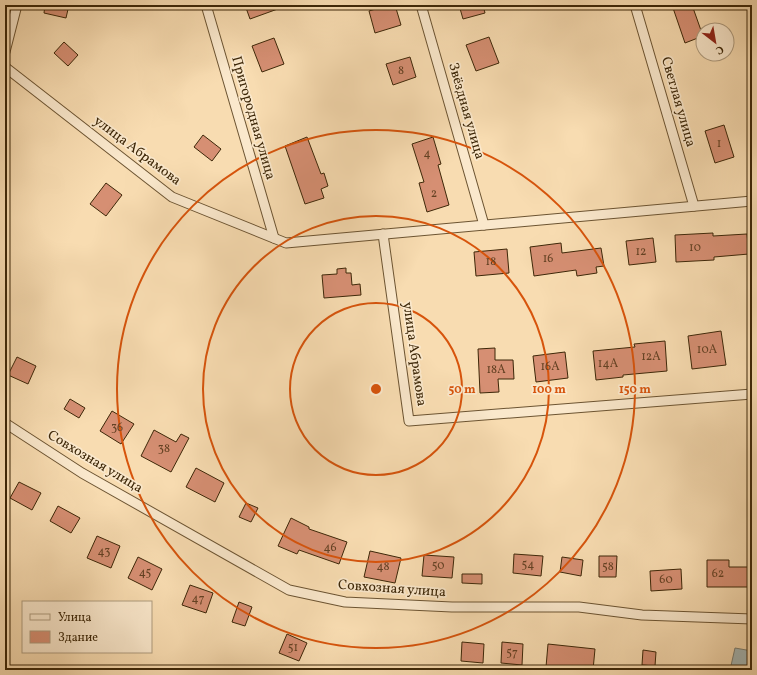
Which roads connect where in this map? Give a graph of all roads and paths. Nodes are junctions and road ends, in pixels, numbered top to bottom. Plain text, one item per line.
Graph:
1 (17, 5) edge
2 (206, 5) edge
3 (421, 5) edge
4 (635, 5) edge
5 (5, 52) edge
6 (5, 67) edge
7 (752, 201) edge
8 (694, 206) junction
9 (484, 225) junction
10 (383, 234) junction
11 (274, 238) junction
12 (752, 394) edge
13 (5, 423) edge
14 (752, 619) edge

1 - 5 street
2 - 11 street, Пригородная улица
3 - 9 street, Звёздная улица
4 - 8 street, Светлая улица
6 - 11 street, улица Абрамова
7 - 8 street, улица Абрамова
8 - 9 street, улица Абрамова
9 - 10 street, улица Абрамова
10 - 11 street, улица Абрамова
10 - 12 street, улица Абрамова
13 - 14 street, Совхозная улица

